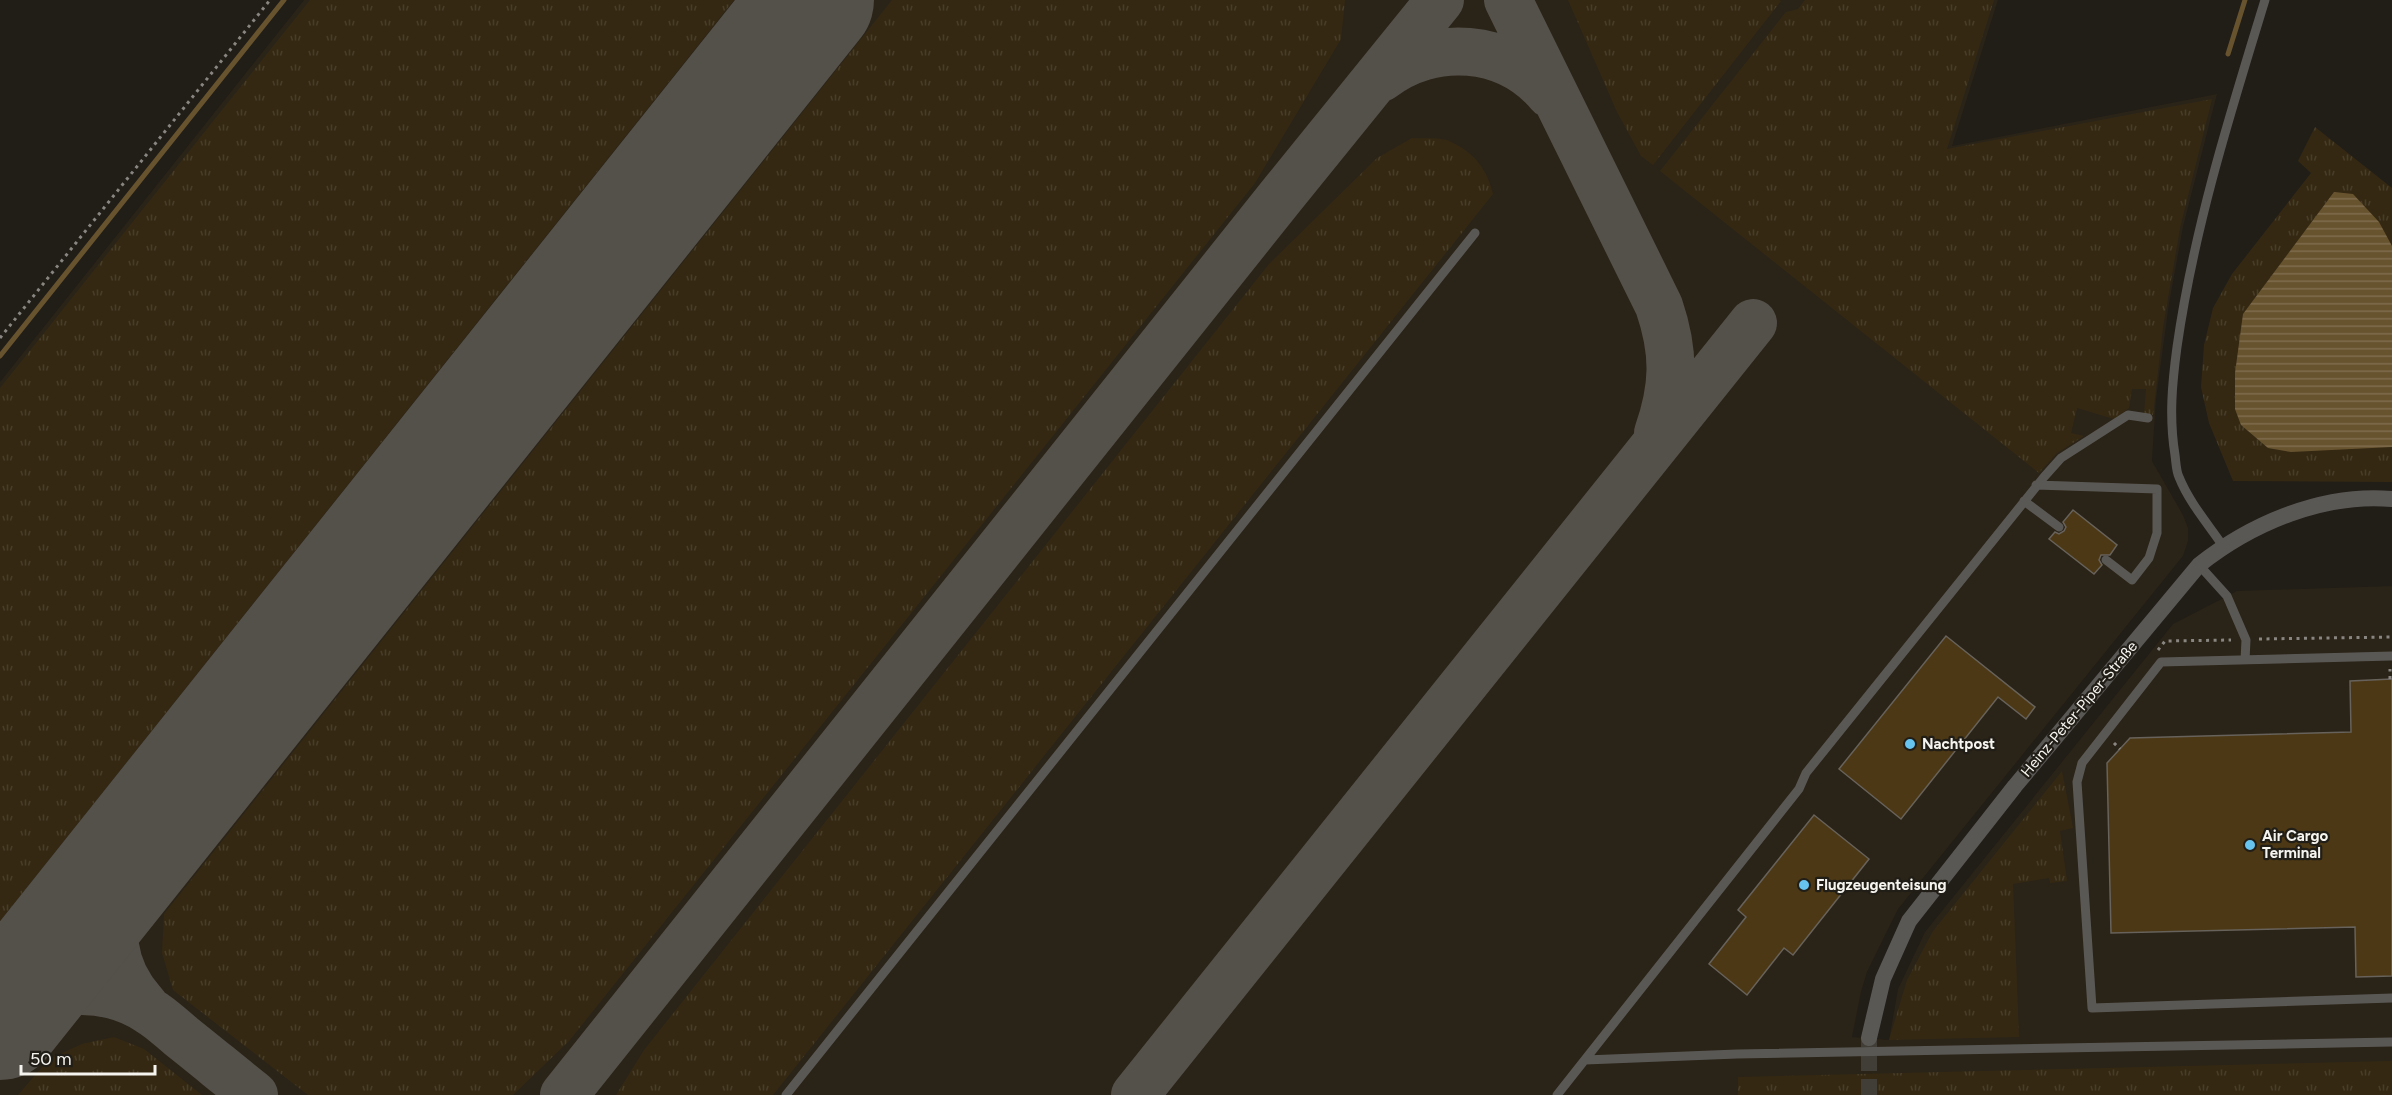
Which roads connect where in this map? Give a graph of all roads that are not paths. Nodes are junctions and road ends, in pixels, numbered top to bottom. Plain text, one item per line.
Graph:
1 (2265, 0) edge
2 (1475, 233) dead end
3 (2148, 418) dead end
4 (2036, 485) junction
5 (2392, 500) edge
6 (2024, 501) junction
7 (2059, 527) dead end
8 (2223, 546) junction
9 (2106, 560) dead end
10 (2199, 565) junction
11 (2392, 656) edge
12 (2246, 660) junction
13 (2392, 998) edge
14 (1869, 1038) tunnel mouth
15 (2392, 1041) edge
16 (1585, 1060) junction
17 (786, 1095) edge
18 (1557, 1095) edge

1 - 8 lane
2 - 17 lane
3 - 4 lane
4 - 6 lane
4 - 9 lane
5 - 8 street, Heinz-Peter-Piper-Straße
6 - 7 lane
6 - 16 lane
8 - 10 street, Heinz-Peter-Piper-Straße
10 - 12 lane
10 - 14 street, Heinz-Peter-Piper-Straße
11 - 12 lane
12 - 13 lane
15 - 16 lane
16 - 18 lane

